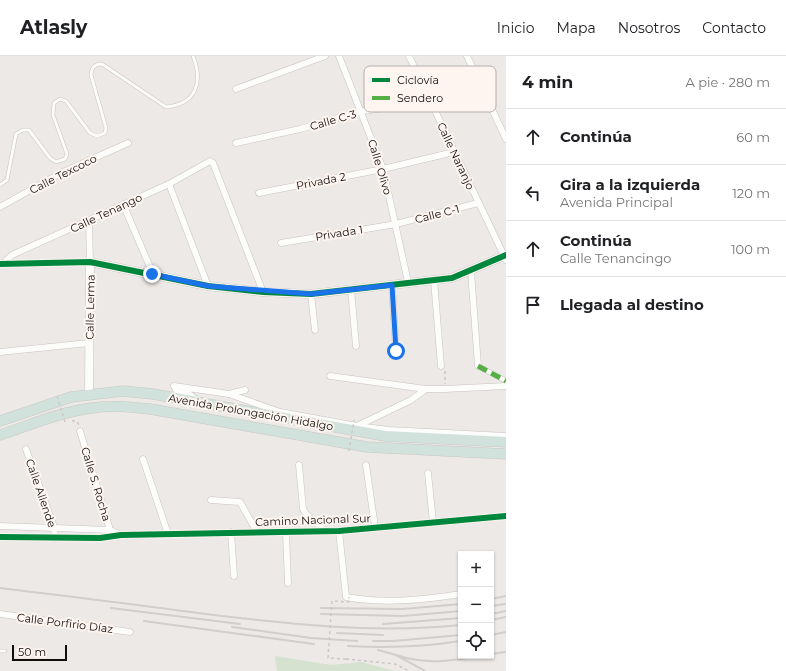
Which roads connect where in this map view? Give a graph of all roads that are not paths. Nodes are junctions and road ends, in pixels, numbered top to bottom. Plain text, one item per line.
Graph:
1 (193, 56) edge
2 (325, 56) edge
3 (341, 56) edge
4 (409, 56) edge
5 (467, 56) edge
6 (414, 66) edge
7 (472, 66) edge
8 (236, 89) dead end
9 (362, 111) junction
10 (436, 112) edge
11 (493, 112) edge
12 (506, 139) edge
13 (128, 143) dead end
14 (236, 144) dead end
15 (454, 152) junction
16 (383, 169) junction
17 (168, 184) junction
18 (0, 185) edge
19 (259, 193) dead end
20 (478, 203) junction
21 (123, 204) junction
22 (0, 207) edge
23 (89, 221) junction
24 (396, 224) junction
25 (281, 243) dead end
26 (506, 257) edge
27 (90, 262) junction
28 (1, 264) edge
29 (471, 271) junction
30 (152, 274) junction
31 (434, 280) junction
32 (408, 282) junction
33 (392, 285) junction
34 (208, 286) junction
35 (351, 289) junction
36 (263, 292) junction
37 (311, 294) junction
38 (315, 330) dead end
39 (89, 343) junction
40 (356, 346) dead end
41 (396, 351) dead end
42 (0, 352) edge
43 (440, 366) road end
44 (478, 366) joint
45 (330, 376) dead end
46 (506, 381) edge
47 (506, 386) edge
48 (426, 389) junction
49 (245, 390) dead end
50 (123, 392) junction
51 (89, 394) junction
52 (229, 394) junction
53 (201, 403) junction
54 (123, 407) junction
55 (0, 421) edge
56 (355, 423) junction
57 (80, 431) road end
58 (0, 435) edge
59 (506, 436) edge
60 (506, 442) edge
61 (26, 450) dead end
62 (506, 454) edge
63 (143, 459) dead end
64 (300, 465) dead end
65 (366, 465) dead end
66 (428, 473) dead end
67 (211, 500) dead end
68 (506, 516) edge
69 (433, 522) junction
70 (0, 526) edge
71 (375, 527) junction
72 (54, 528) junction
73 (110, 530) junction
74 (325, 531) junction
75 (339, 531) junction
76 (231, 532) junction
77 (257, 532) junction
78 (286, 533) junction
79 (121, 534) junction
80 (168, 534) junction
81 (0, 537) edge
82 (111, 537) junction
83 (55, 538) junction
84 (234, 576) dead end
85 (288, 582) dead end
86 (458, 594) edge
87 (0, 614) edge
88 (130, 632) dead end
89 (0, 651) edge
90 (5, 651) dead end

1 - 18 lane
2 - 8 street
3 - 9 street, Calle Olivo
4 - 6 street, Calle Naranjo
5 - 7 street
9 - 14 street, Calle C-3
9 - 16 street, Calle Olivo
10 - 15 street, Calle Naranjo
11 - 12 street
13 - 22 street, Calle Texcoco
15 - 16 street, Privada 2
15 - 20 street, Calle Naranjo
16 - 19 street, Privada 2
16 - 24 street, Calle Olivo
17 - 21 street, Calle Tenango
17 - 34 street
17 - 36 street, Calle Tenango
20 - 24 street, Calle C-1
20 - 26 street, Calle Naranjo
21 - 23 street, Calle Tenango
21 - 30 street
23 - 27 street, Calle Lerma
23 - 28 street, Calle Tenango
24 - 25 street, Privada 1
24 - 32 street, Calle Olivo
26 - 29 street
27 - 28 street
27 - 30 street
27 - 39 street, Calle Lerma
29 - 31 street
29 - 44 street
30 - 34 street
31 - 32 street
31 - 43 street
32 - 33 street
33 - 35 street
33 - 41 street
34 - 36 street
35 - 37 street
35 - 40 street
36 - 37 street
37 - 38 street
39 - 42 street
39 - 51 street, Calle Lerma
44 - 46 street
45 - 48 street
47 - 48 street
48 - 56 street
49 - 52 street
50 - 51 highway, Avenida Prolongación Hidalgo
50 - 53 highway, Avenida Prolongación Hidalgo
50 - 54 highway
51 - 55 highway, Avenida Prolongación Hidalgo
52 - 53 street
52 - 56 street
53 - 60 highway, Avenida Prolongación Hidalgo
54 - 58 highway, Avenida Prolongación Hidalgo
54 - 62 highway, Avenida Prolongación Hidalgo
56 - 59 street
57 - 73 street, Calle S. Rocha
61 - 72 street, Calle Allende
63 - 80 street
64 - 74 street
65 - 71 street
66 - 69 street
67 - 77 street
68 - 69 street, Camino Nacional Sur
69 - 71 street, Camino Nacional Sur
70 - 72 street, Camino Nacional Sur
71 - 75 street, Camino Nacional Sur
72 - 73 street, Camino Nacional Sur
72 - 83 street, Calle Allende
73 - 79 street, Camino Nacional Sur
73 - 82 street, Calle S. Rocha
74 - 75 street, Camino Nacional Sur
74 - 78 street, Camino Nacional Sur
75 - 86 street
76 - 77 street, Camino Nacional Sur
76 - 80 street, Camino Nacional Sur
76 - 84 street
77 - 78 street, Camino Nacional Sur
78 - 85 street
79 - 80 street, Camino Nacional Sur
79 - 82 street, Camino Nacional Sur
81 - 83 street, Camino Nacional Sur
82 - 83 street, Camino Nacional Sur
87 - 88 street, Calle Porfirio Díaz
89 - 90 lane

